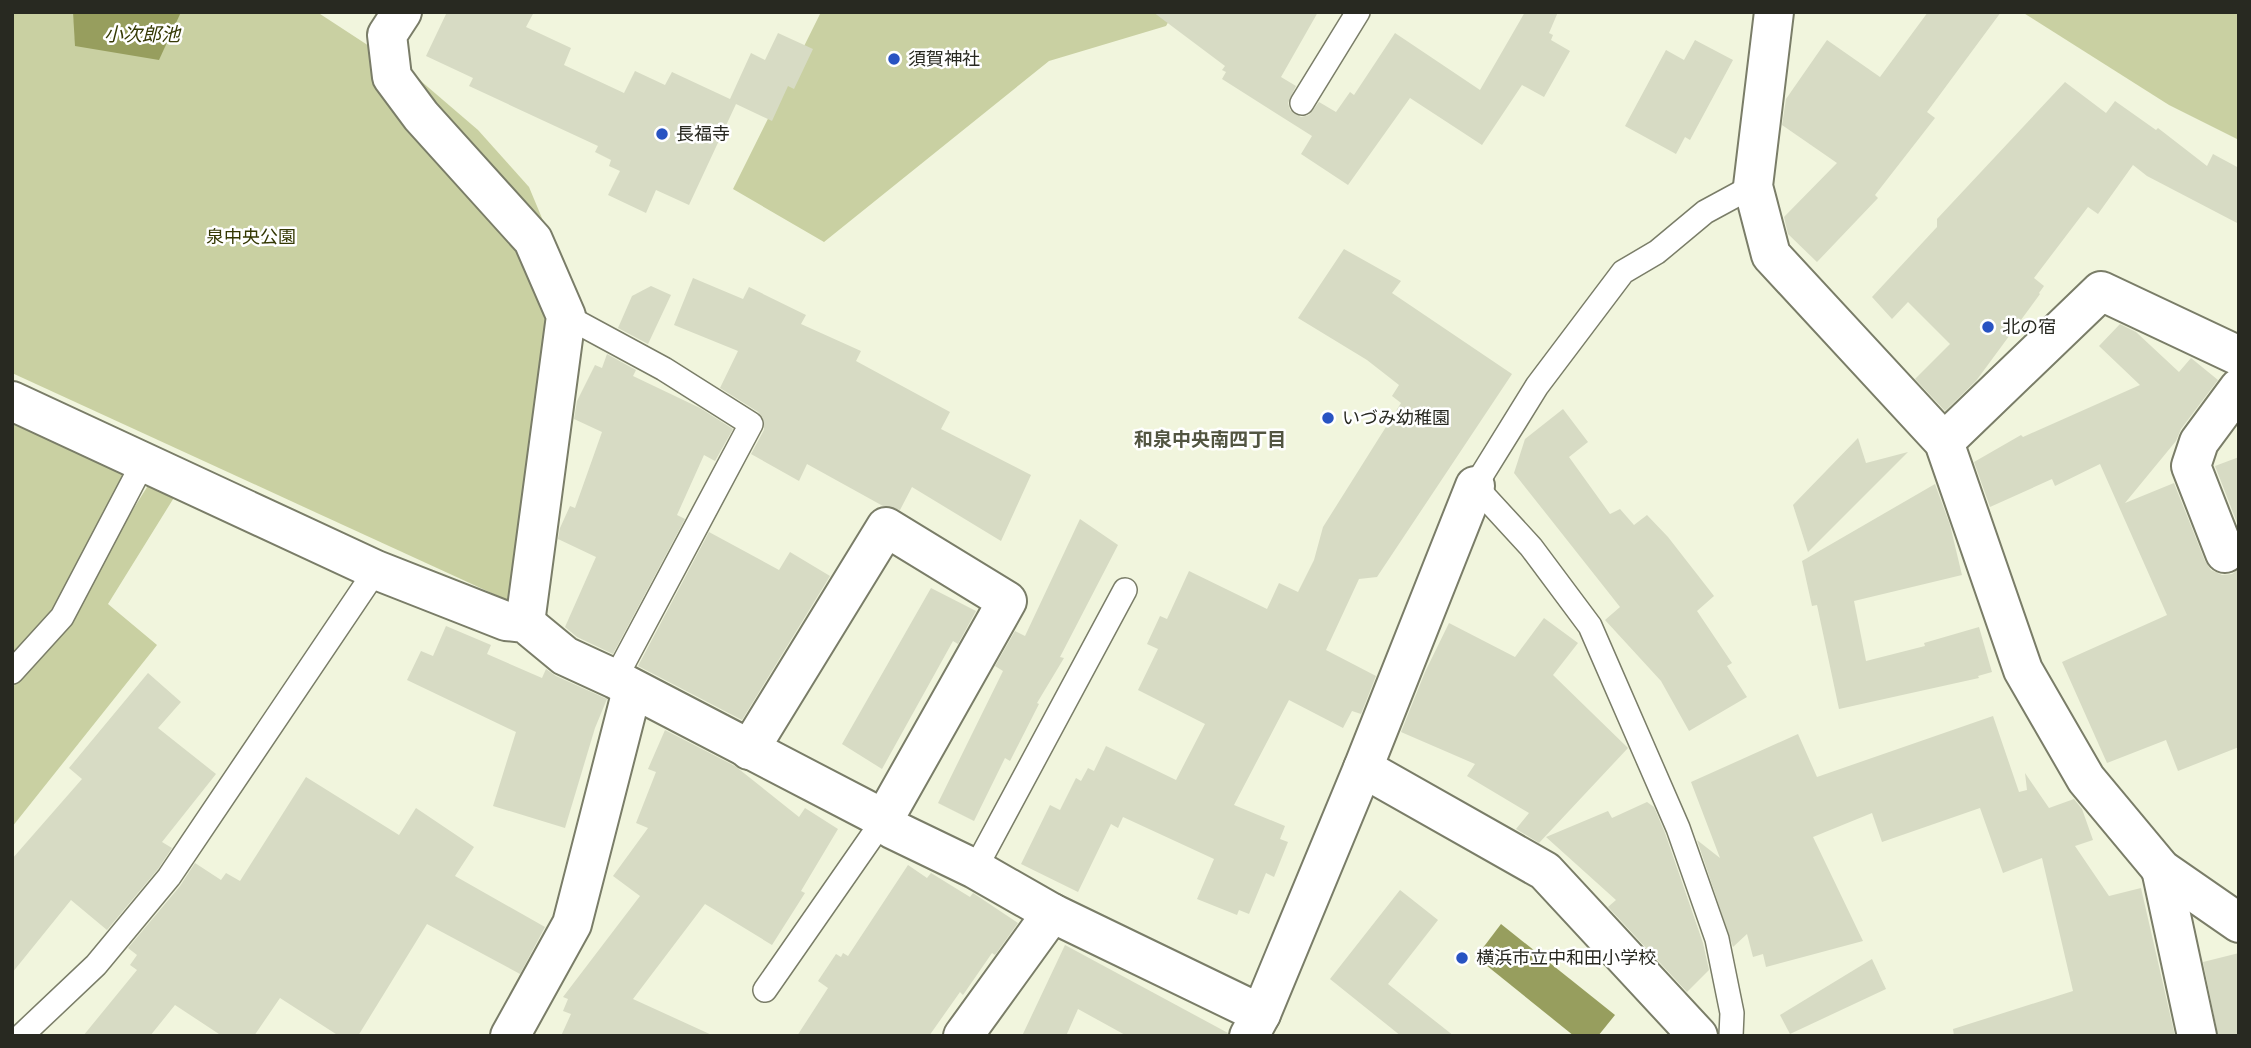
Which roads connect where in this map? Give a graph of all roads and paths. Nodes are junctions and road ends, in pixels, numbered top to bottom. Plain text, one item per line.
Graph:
1 (402, 12) edge
2 (1358, 12) edge
3 (1778, 20) edge
4 (1302, 103) dead end
5 (1753, 186) junction
6 (566, 316) junction
7 (2239, 356) edge
8 (2239, 388) edge
9 (12, 401) edge
10 (1944, 442) junction
11 (144, 461) junction
12 (1475, 486) junction
13 (2225, 553) dead end
14 (376, 570) junction
15 (1125, 590) dead end
16 (525, 623) junction
17 (12, 672) edge
18 (624, 684) junction
19 (749, 750) junction
20 (1363, 768) junction
21 (884, 819) junction
22 (975, 869) junction
23 (2161, 869) junction
24 (1052, 913) junction
25 (2239, 923) edge
26 (765, 990) dead end
27 (1255, 1025) edge
28 (21, 1036) edge
29 (510, 1036) edge
30 (963, 1036) edge
31 (1698, 1036) edge
32 (1731, 1036) edge
33 (2197, 1036) edge

1 - 6 street
2 - 4 lane
3 - 5 street
5 - 10 street
5 - 12 lane
6 - 16 street
6 - 18 lane
7 - 10 street
8 - 13 street
9 - 11 street
10 - 23 street
11 - 14 street
11 - 17 lane
12 - 20 street
12 - 32 lane
14 - 16 street
14 - 28 lane
15 - 22 lane
16 - 18 street
18 - 19 street
18 - 29 street
19 - 21 street
19 - 21 street
20 - 27 street
20 - 31 street
21 - 22 street
21 - 26 lane
22 - 24 street
23 - 25 street
23 - 33 street
24 - 27 street
24 - 30 street

